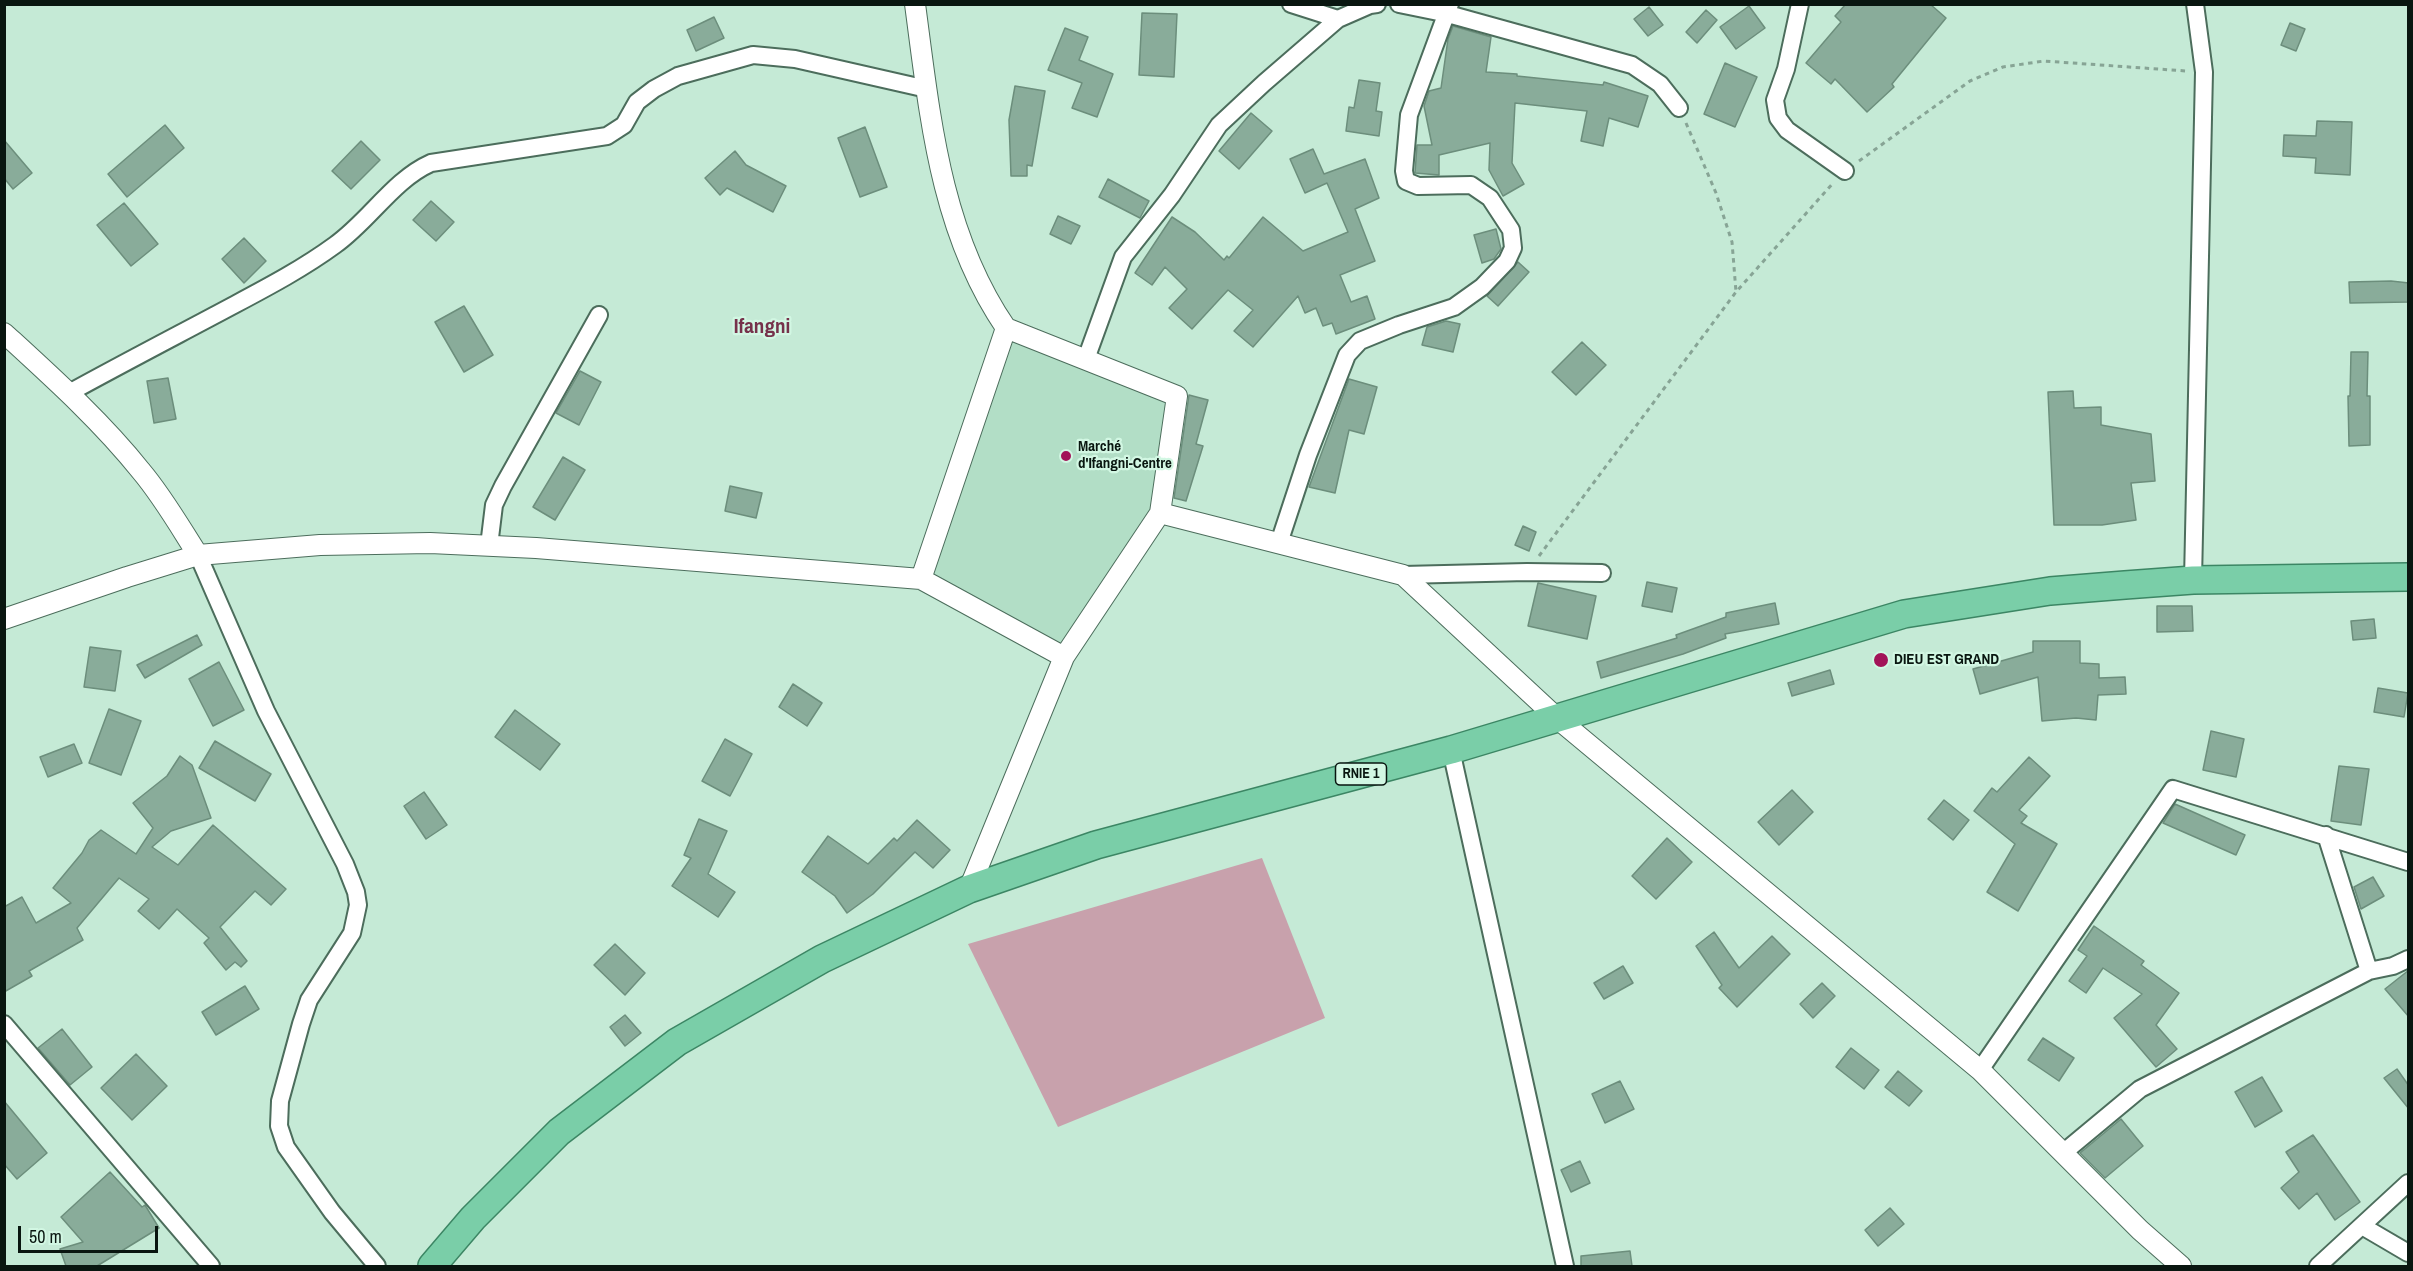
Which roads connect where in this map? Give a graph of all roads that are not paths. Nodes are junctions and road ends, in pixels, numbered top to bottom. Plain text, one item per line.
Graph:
1 (915, 4) edge
2 (1292, 4) edge
3 (1377, 4) edge
4 (1399, 4) edge
5 (1800, 4) edge
6 (2195, 4) edge
7 (1449, 9) edge
8 (1332, 13) edge
9 (927, 89) junction
10 (1679, 108) road end
11 (1845, 171) road end
12 (599, 315) dead end
13 (1006, 327) junction
14 (4, 333) edge
15 (1086, 359) junction
16 (69, 393) junction
17 (1160, 513) junction
18 (1279, 543) junction
19 (489, 546) junction
20 (198, 555) junction
21 (1602, 573) dead end
22 (1403, 575) junction
23 (2409, 577) edge
24 (921, 579) junction
25 (2193, 580) junction
26 (4, 619) edge
27 (1064, 657) junction
28 (1558, 719) junction
29 (1450, 750) junction
30 (2326, 835) junction
31 (2409, 861) edge
32 (969, 889) junction
33 (2409, 959) edge
34 (2369, 971) junction
35 (4, 1024) edge
36 (1980, 1070) junction
37 (2063, 1153) junction
38 (2409, 1183) edge
39 (2362, 1226) junction
40 (2409, 1253) edge
41 (211, 1266) edge
42 (377, 1266) edge
43 (432, 1266) edge
44 (1565, 1266) edge
45 (2181, 1266) edge
46 (2318, 1266) edge

1 - 9 street
2 - 8 street
3 - 8 street
4 - 7 street
5 - 11 street
6 - 25 street
7 - 10 street
7 - 18 street
8 - 15 street
9 - 13 street
9 - 16 street
12 - 19 street
13 - 15 street
13 - 24 street
14 - 16 street
15 - 17 street
16 - 20 street
17 - 18 street
17 - 27 street
18 - 22 street
19 - 20 street
19 - 24 street
20 - 26 street
20 - 42 street
21 - 22 street
22 - 28 street
23 - 25 highway, RNIE 1
24 - 27 street
25 - 28 highway, RNIE 1
27 - 32 street
28 - 29 highway, RNIE 1
28 - 36 street
29 - 32 highway, RNIE 1
29 - 44 street
30 - 31 street
30 - 34 street
30 - 36 street
32 - 43 highway, RNIE 1
33 - 34 street
34 - 37 street
35 - 41 street
36 - 37 street
37 - 45 street
38 - 39 street
39 - 40 street
39 - 46 street

